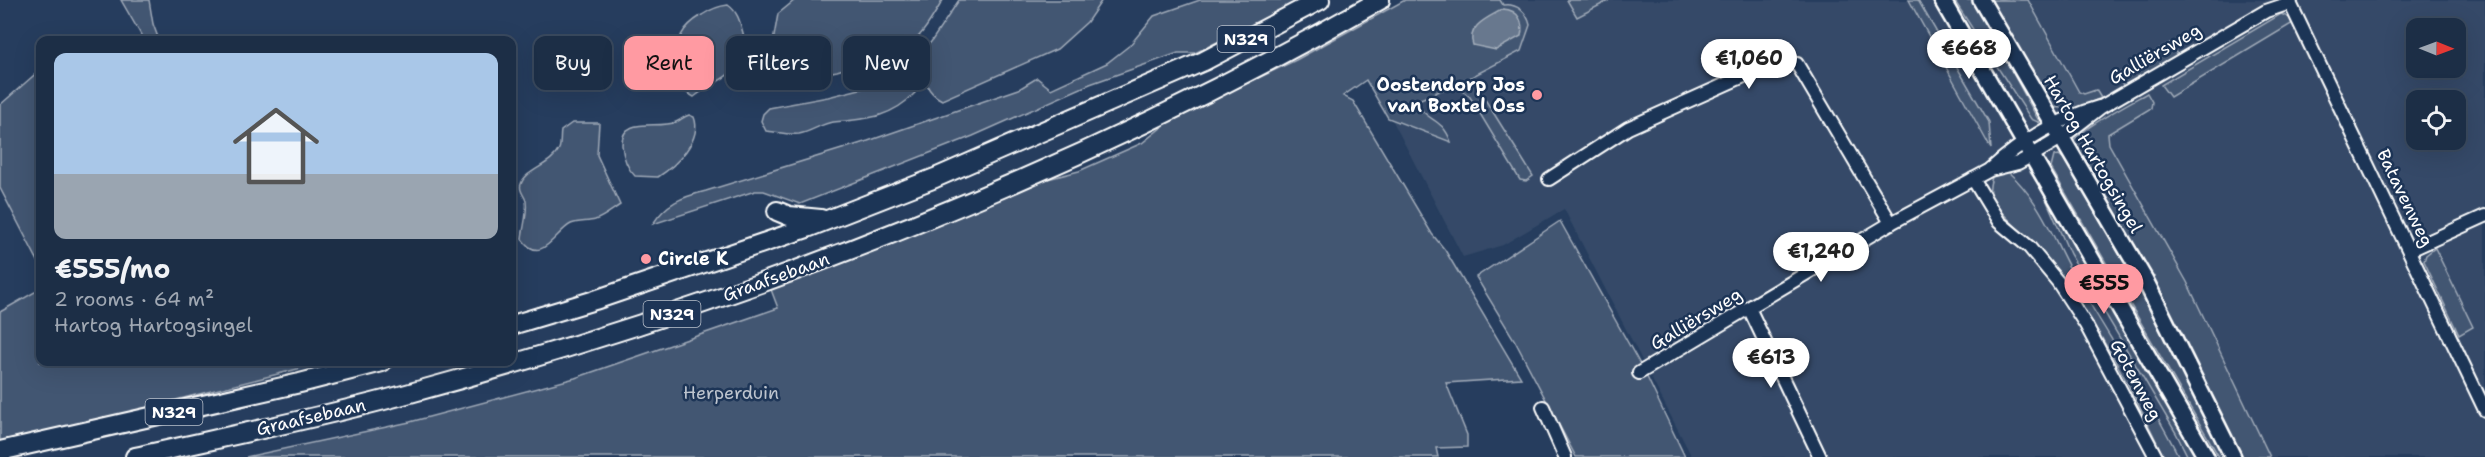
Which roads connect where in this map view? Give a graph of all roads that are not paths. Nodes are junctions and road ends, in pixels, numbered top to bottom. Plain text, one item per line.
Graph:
1 (1320, 0) edge
2 (1380, 0) edge
3 (1942, 0) edge
4 (1981, 0) edge
5 (2290, 1) edge
6 (2057, 132) junction
7 (2027, 149) junction
8 (1549, 179) dead end
9 (1973, 179) junction
10 (777, 211) dead end
11 (2485, 216) edge
12 (828, 220) junction
13 (1891, 223) junction
14 (2410, 250) junction
15 (1749, 308) junction
16 (516, 324) edge
17 (516, 363) edge
18 (340, 366) edge
19 (366, 366) edge
20 (506, 366) edge
21 (1640, 373) dead end
22 (300, 383) junction
23 (1543, 407) dead end
24 (2485, 410) edge
25 (0, 451) edge
26 (135, 457) edge
27 (1565, 457) edge
28 (1820, 457) edge
29 (2156, 457) edge
30 (2206, 457) edge
31 (2234, 457) edge

1 - 12 main road, Graafsebaan / N329
2 - 17 main road, Graafsebaan / N329
3 - 7 street
4 - 6 street, Hartog Hartogsingel
5 - 6 street, Galliërsweg
5 - 14 street, Batavenweg
6 - 7 street, Galliërsweg
6 - 31 street, Hartog Hartogsingel
7 - 9 street, Galliërsweg
7 - 30 street
8 - 13 street
9 - 13 street, Galliërsweg
9 - 29 street, Gotenweg
10 - 12 main road
11 - 14 street
12 - 16 main road, Graafsebaan / N329
13 - 15 street, Galliërsweg
14 - 24 street, Batavenweg
15 - 21 street, Galliërsweg
15 - 28 street
18 - 22 main road
19 - 22 main road, Graafsebaan / N329
20 - 26 main road, Graafsebaan / N329
22 - 25 main road, Graafsebaan / N329
23 - 27 street

